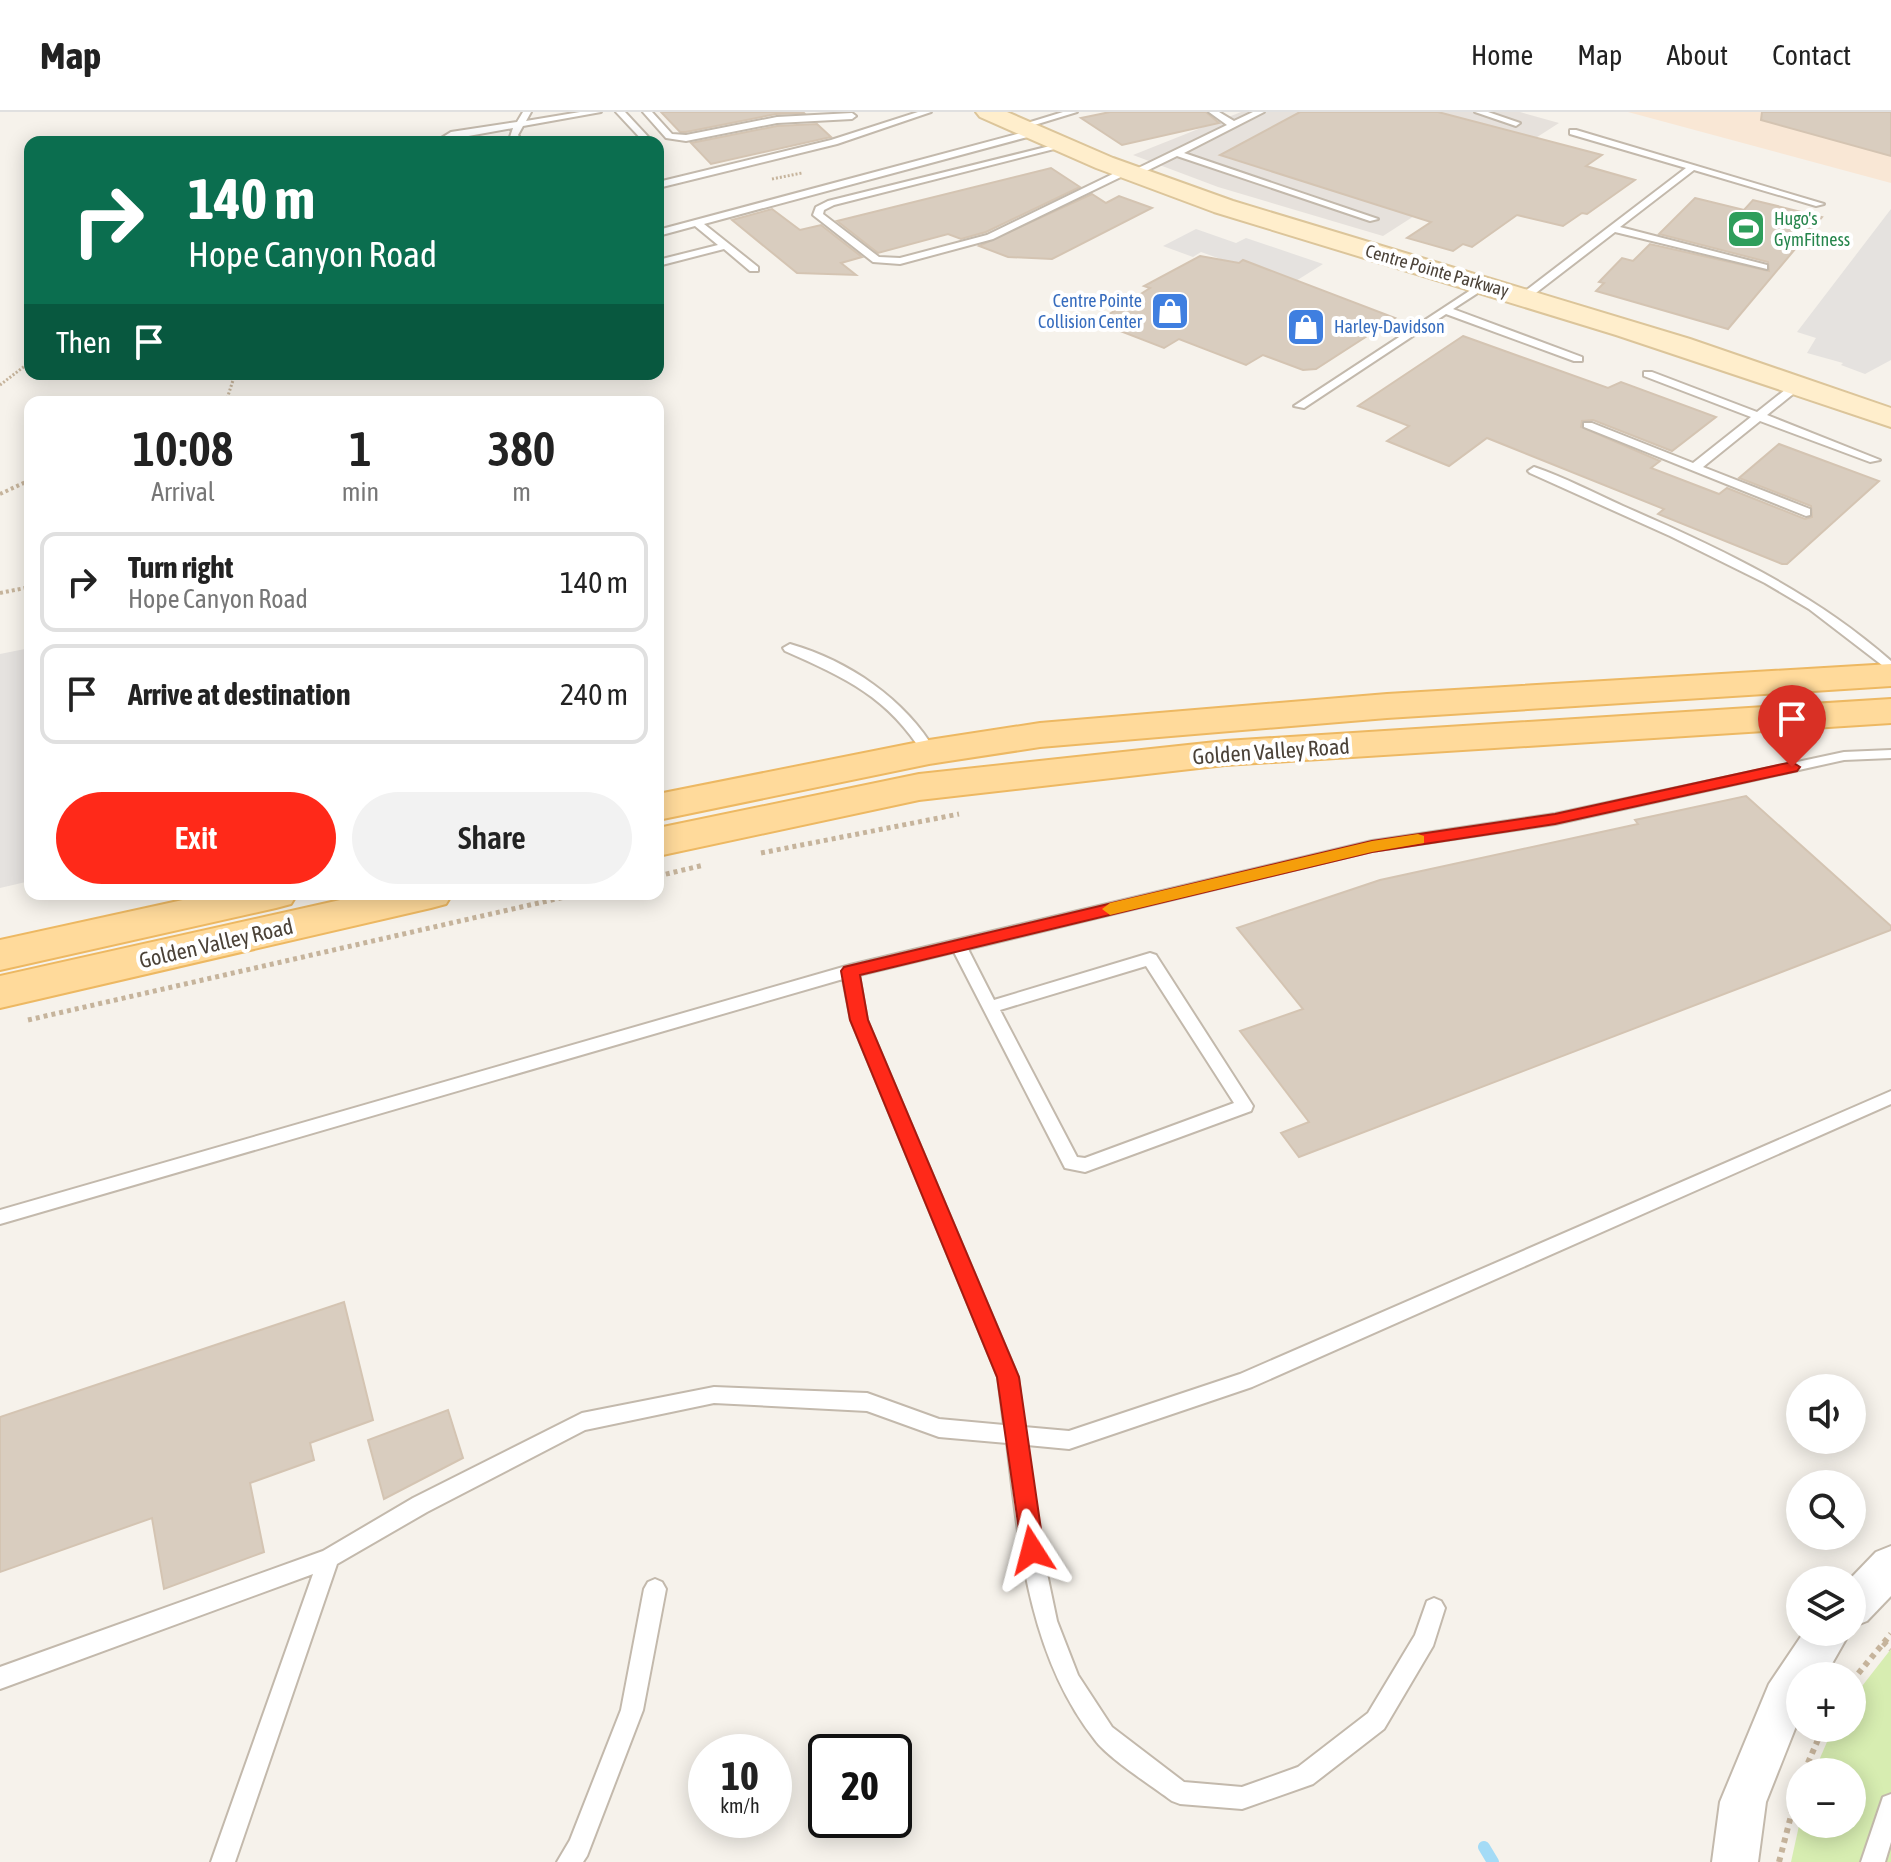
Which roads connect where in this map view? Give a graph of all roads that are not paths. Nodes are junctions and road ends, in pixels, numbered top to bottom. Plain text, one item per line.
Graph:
1 (527, 112) edge
2 (597, 112) edge
3 (620, 112) edge
4 (647, 112) edge
5 (927, 112) edge
6 (988, 112) edge
7 (1073, 112) edge
8 (1213, 112) edge
9 (1260, 112) edge
10 (1479, 112) edge
11 (852, 116) dead end
12 (1516, 123) dead end
13 (519, 125) junction
14 (1234, 125) junction
15 (1025, 130) junction
16 (1573, 132) dead end
17 (449, 136) edge
18 (514, 136) edge
19 (643, 136) edge
20 (1059, 145) junction
21 (1179, 154) junction
22 (1690, 169) junction
23 (1128, 173) junction
24 (664, 184) edge
25 (1819, 204) dead end
26 (1373, 219) dead end
27 (697, 223) junction
28 (1612, 228) junction
29 (664, 231) edge
30 (725, 246) junction
31 (664, 262) edge
32 (1763, 267) dead end
33 (754, 269) dead end
34 (1483, 285) junction
35 (1524, 297) junction
36 (1445, 310) junction
37 (1578, 359) dead end
38 (1648, 374) dead end
39 (1799, 384) junction
40 (1300, 406) dead end
41 (1759, 416) junction
42 (1891, 418) edge
43 (1588, 425) dead end
44 (1874, 460) dead end
45 (1695, 467) junction
46 (1534, 471) dead end
47 (1806, 512) dead end
48 (790, 648) dead end
49 (1891, 668) edge
50 (1891, 675) edge
51 (1891, 711) edge
52 (929, 752) junction
53 (1891, 754) edge
54 (664, 806) edge
55 (664, 841) edge
56 (249, 900) edge
57 (409, 900) edge
58 (958, 945) junction
59 (0, 955) edge
60 (842, 973) junction
61 (990, 1007) junction
62 (8, 1008) edge
63 (1891, 1097) edge
64 (0, 1217) edge
65 (1018, 1436) junction
66 (329, 1558) junction
67 (1891, 1566) edge
68 (655, 1589) dead end
69 (1866, 1592) edge
70 (1434, 1608) dead end
71 (0, 1678) edge
72 (1786, 1697) edge
73 (1891, 1805) edge
74 (223, 1862) edge
75 (569, 1862) edge
76 (1735, 1862) edge
77 (1873, 1862) edge

1 - 13 lane
2 - 13 lane
3 - 19 lane
4 - 11 lane
5 - 24 lane
6 - 15 street, Centre Pointe Parkway
7 - 15 lane
8 - 14 lane
9 - 14 lane
10 - 12 lane
13 - 17 lane
13 - 18 lane
14 - 21 lane
15 - 20 street, Centre Pointe Parkway
15 - 27 lane
16 - 22 lane
20 - 23 street, Centre Pointe Parkway
20 - 23 lane
21 - 23 lane
21 - 26 lane
22 - 25 lane
22 - 28 lane
23 - 34 street, Centre Pointe Parkway
27 - 29 lane
27 - 30 lane
28 - 32 lane
28 - 35 lane
30 - 31 lane
30 - 33 lane
34 - 35 street, Centre Pointe Parkway
34 - 36 lane
35 - 39 street, Centre Pointe Parkway
36 - 37 lane
36 - 40 lane
38 - 41 lane
39 - 41 lane
39 - 42 street, Centre Pointe Parkway
41 - 44 lane
41 - 45 lane
43 - 45 lane
45 - 47 lane
46 - 49 lane
48 - 52 lane
50 - 52 main road, Golden Valley Road
51 - 55 main road, Golden Valley Road
52 - 54 main road, Golden Valley Road
53 - 58 lane
56 - 59 main road, Golden Valley Road
57 - 62 main road, Golden Valley Road
58 - 60 lane
58 - 61 lane
60 - 64 lane
60 - 65 lane
61 - 61 lane
63 - 65 lane
65 - 66 lane
65 - 70 lane
66 - 71 lane
66 - 74 lane
67 - 69 street
68 - 75 lane
72 - 76 street
73 - 77 lane

